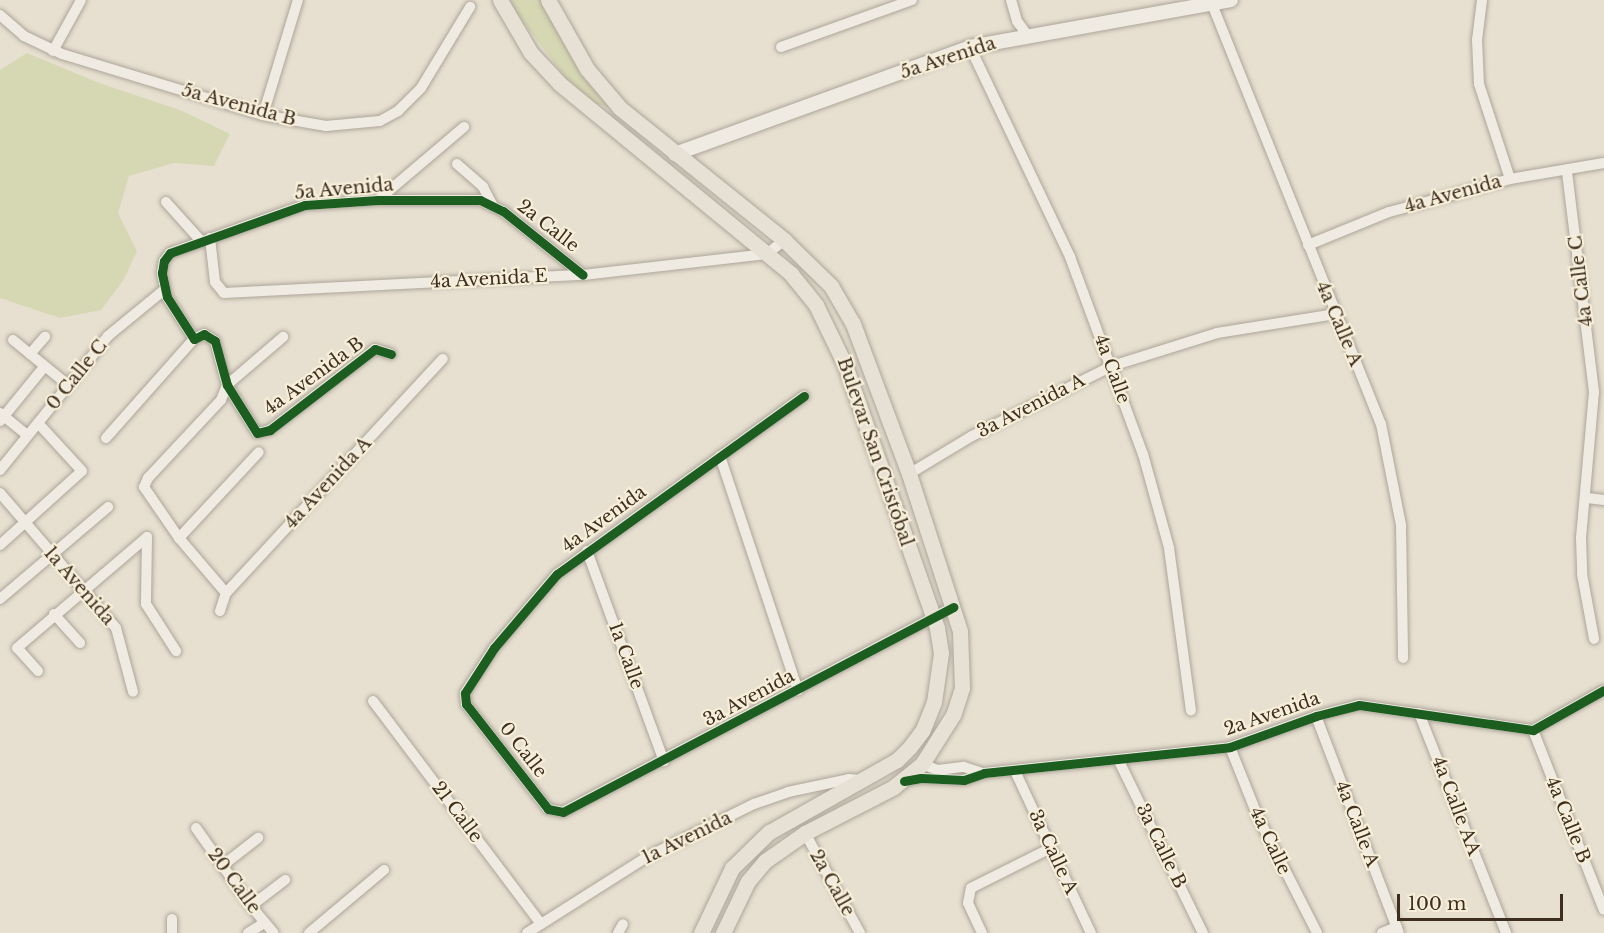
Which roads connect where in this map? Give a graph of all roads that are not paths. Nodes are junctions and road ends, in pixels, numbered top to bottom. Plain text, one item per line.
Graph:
1 (81, 0) edge
2 (298, 0) edge
3 (500, 0) edge
4 (548, 0) edge
5 (912, 0) edge
6 (1011, 0) edge
7 (1231, 0) edge
8 (1482, 0) edge
9 (1212, 4) junction
10 (470, 7) dead end
11 (0, 15) edge
12 (1027, 35) junction
13 (781, 47) dead end
14 (970, 47) junction
15 (57, 53) junction
16 (589, 108) junction
17 (263, 115) junction
18 (464, 127) dead end
19 (675, 154) junction
20 (1604, 163) edge
21 (457, 164) dead end
22 (1567, 172) junction
23 (1510, 179) junction
24 (378, 200) junction
25 (166, 202) dead end
26 (492, 204) junction
27 (206, 240) junction
28 (784, 240) junction
29 (1308, 244) junction
30 (766, 254) junction
31 (583, 274) junction
32 (164, 290) junction
33 (1335, 314) junction
34 (45, 337) dead end
35 (283, 337) dead end
36 (194, 339) junction
37 (13, 340) dead end
38 (30, 354) junction
39 (391, 354) dead end
40 (443, 358) dead end
41 (1112, 366) junction
42 (44, 368) junction
43 (68, 385) junction
44 (226, 385) junction
45 (804, 396) dead end
46 (1, 417) edge
47 (39, 423) junction
48 (27, 435) junction
49 (106, 438) dead end
50 (259, 452) dead end
51 (720, 456) junction
52 (0, 470) edge
53 (909, 474) junction
54 (0, 493) edge
55 (1587, 498) junction
56 (1604, 500) edge
57 (108, 507) dead end
58 (25, 523) junction
59 (178, 538) junction
60 (0, 545) edge
61 (587, 551) junction
62 (52, 554) junction
63 (82, 588) junction
64 (226, 593) junction
65 (0, 600) edge
66 (954, 607) junction
67 (220, 611) dead end
68 (54, 614) junction
69 (933, 617) junction
70 (1594, 639) dead end
71 (80, 643) dead end
72 (176, 651) dead end
73 (1403, 658) dead end
74 (38, 671) dead end
75 (798, 690) junction
76 (1604, 690) edge
77 (133, 692) dead end
78 (374, 701) dead end
79 (466, 704) joint
80 (1191, 711) dead end
81 (1419, 713) junction
82 (1316, 716) junction
83 (1533, 730) junction
84 (1230, 747) junction
85 (1118, 759) junction
86 (664, 761) junction
87 (922, 764) junction
88 (1015, 771) junction
89 (984, 773) junction
90 (861, 781) junction
91 (904, 781) junction
92 (556, 813) joint
93 (196, 828) dead end
94 (805, 833) junction
95 (258, 838) dead end
96 (1052, 848) junction
97 (222, 866) junction
98 (384, 870) dead end
99 (285, 880) dead end
100 (250, 906) junction
101 (1604, 910) edge
102 (172, 920) dead end
103 (264, 923) junction
104 (540, 923) junction
105 (1398, 930) edge
106 (172, 933) edge
107 (248, 933) edge
108 (274, 933) edge
109 (309, 933) edge
110 (527, 933) edge
111 (701, 933) edge
112 (723, 933) edge
113 (860, 933) edge
114 (982, 933) edge
115 (1091, 933) edge
116 (1203, 933) edge
117 (1317, 933) edge
118 (1382, 933) edge
119 (1506, 933) edge

1 - 15 street
2 - 17 street
3 - 16 main road, Bulevar San Cristóbal
4 - 19 main road, Bulevar San Cristóbal
5 - 13 street
6 - 12 street
7 - 9 street, 5a Avenida
8 - 23 street
9 - 12 street, 5a Avenida
9 - 29 street, 4a Calle A
10 - 17 street, 5a Avenida B
11 - 15 street
12 - 14 street, 5a Avenida
14 - 19 street, 5a Avenida
14 - 41 street, 4a Calle
15 - 17 street, 5a Avenida B
16 - 19 main road
16 - 30 main road, Bulevar San Cristóbal
18 - 24 street
19 - 28 main road, Bulevar San Cristóbal
20 - 22 street, 4a Avenida
21 - 26 street
22 - 23 street, 4a Avenida
22 - 55 street, 4a Calle C
23 - 29 street, 4a Avenida
24 - 26 street, 5a Avenida
24 - 27 street, 5a Avenida
25 - 27 street
26 - 31 street, 2a Calle
27 - 31 street, 4a Avenida E
27 - 32 street, 5a Avenida
28 - 30 street
28 - 53 main road, Bulevar San Cristóbal
29 - 33 street, 4a Calle A
30 - 31 street, 4a Avenida E
30 - 69 main road, Bulevar San Cristóbal
32 - 36 street
32 - 43 street, 0 Calle C
33 - 41 street, 3a Avenida A
33 - 73 street, 4a Calle A
34 - 38 street
35 - 44 street
36 - 44 street
36 - 49 street
37 - 38 street
38 - 42 street
39 - 44 street, 4a Avenida B
40 - 64 street, 4a Avenida A
41 - 53 street, 3a Avenida A
41 - 80 street, 4a Calle
42 - 43 street
42 - 46 street
43 - 47 street, 0 Calle C
44 - 59 street
45 - 51 street, 4a Avenida
46 - 48 street
47 - 48 street, 0 Calle C
47 - 58 street
48 - 52 street, 0 Calle C
50 - 59 street
51 - 61 street, 4a Avenida
51 - 75 street
53 - 66 main road, Bulevar San Cristóbal
54 - 58 street, 1a Avenida
55 - 56 street
55 - 70 street, 4a Calle C
57 - 62 street
58 - 60 street
58 - 62 street, 1a Avenida
59 - 64 street
61 - 79 street, 4a Avenida
61 - 86 street, 1a Calle
62 - 63 street, 1a Avenida
62 - 65 street
63 - 68 street
63 - 72 street
63 - 77 street, 1a Avenida
64 - 67 street, 4a Avenida A
66 - 69 street, 3a Avenida
66 - 87 main road, Bulevar San Cristóbal
68 - 71 street
68 - 74 street
69 - 75 street, 3a Avenida
69 - 90 main road, Bulevar San Cristóbal
75 - 86 street, 3a Avenida
76 - 83 street
78 - 104 street, 21 Calle
79 - 92 street, 0 Calle
81 - 82 street, 2a Avenida
81 - 83 street, 2a Avenida
81 - 119 street, 4a Calle AA
82 - 84 street, 2a Avenida
82 - 105 street, 4a Calle A
83 - 101 street, 4a Calle B
84 - 85 street, 2a Avenida
84 - 117 street, 4a Calle
85 - 88 street, 2a Avenida
85 - 116 street, 3a Calle B
86 - 92 street, 3a Avenida
87 - 89 street, 2a Avenida
87 - 91 main road, Bulevar San Cristóbal
88 - 89 street, 2a Avenida
88 - 96 street, 3a Calle A
89 - 91 street, 2a Avenida
90 - 104 street, 1a Avenida
90 - 111 main road, Bulevar San Cristóbal
91 - 94 main road, Bulevar San Cristóbal
93 - 97 street, 20 Calle
94 - 112 main road, Bulevar San Cristóbal
94 - 113 street, 2a Calle
95 - 97 street
96 - 114 street
96 - 115 street, 3a Calle A
97 - 100 street, 20 Calle
98 - 109 street
99 - 100 street
100 - 103 street, 20 Calle
102 - 106 street
103 - 107 street
103 - 108 street, 20 Calle
104 - 110 street, 1a Avenida
105 - 118 street

